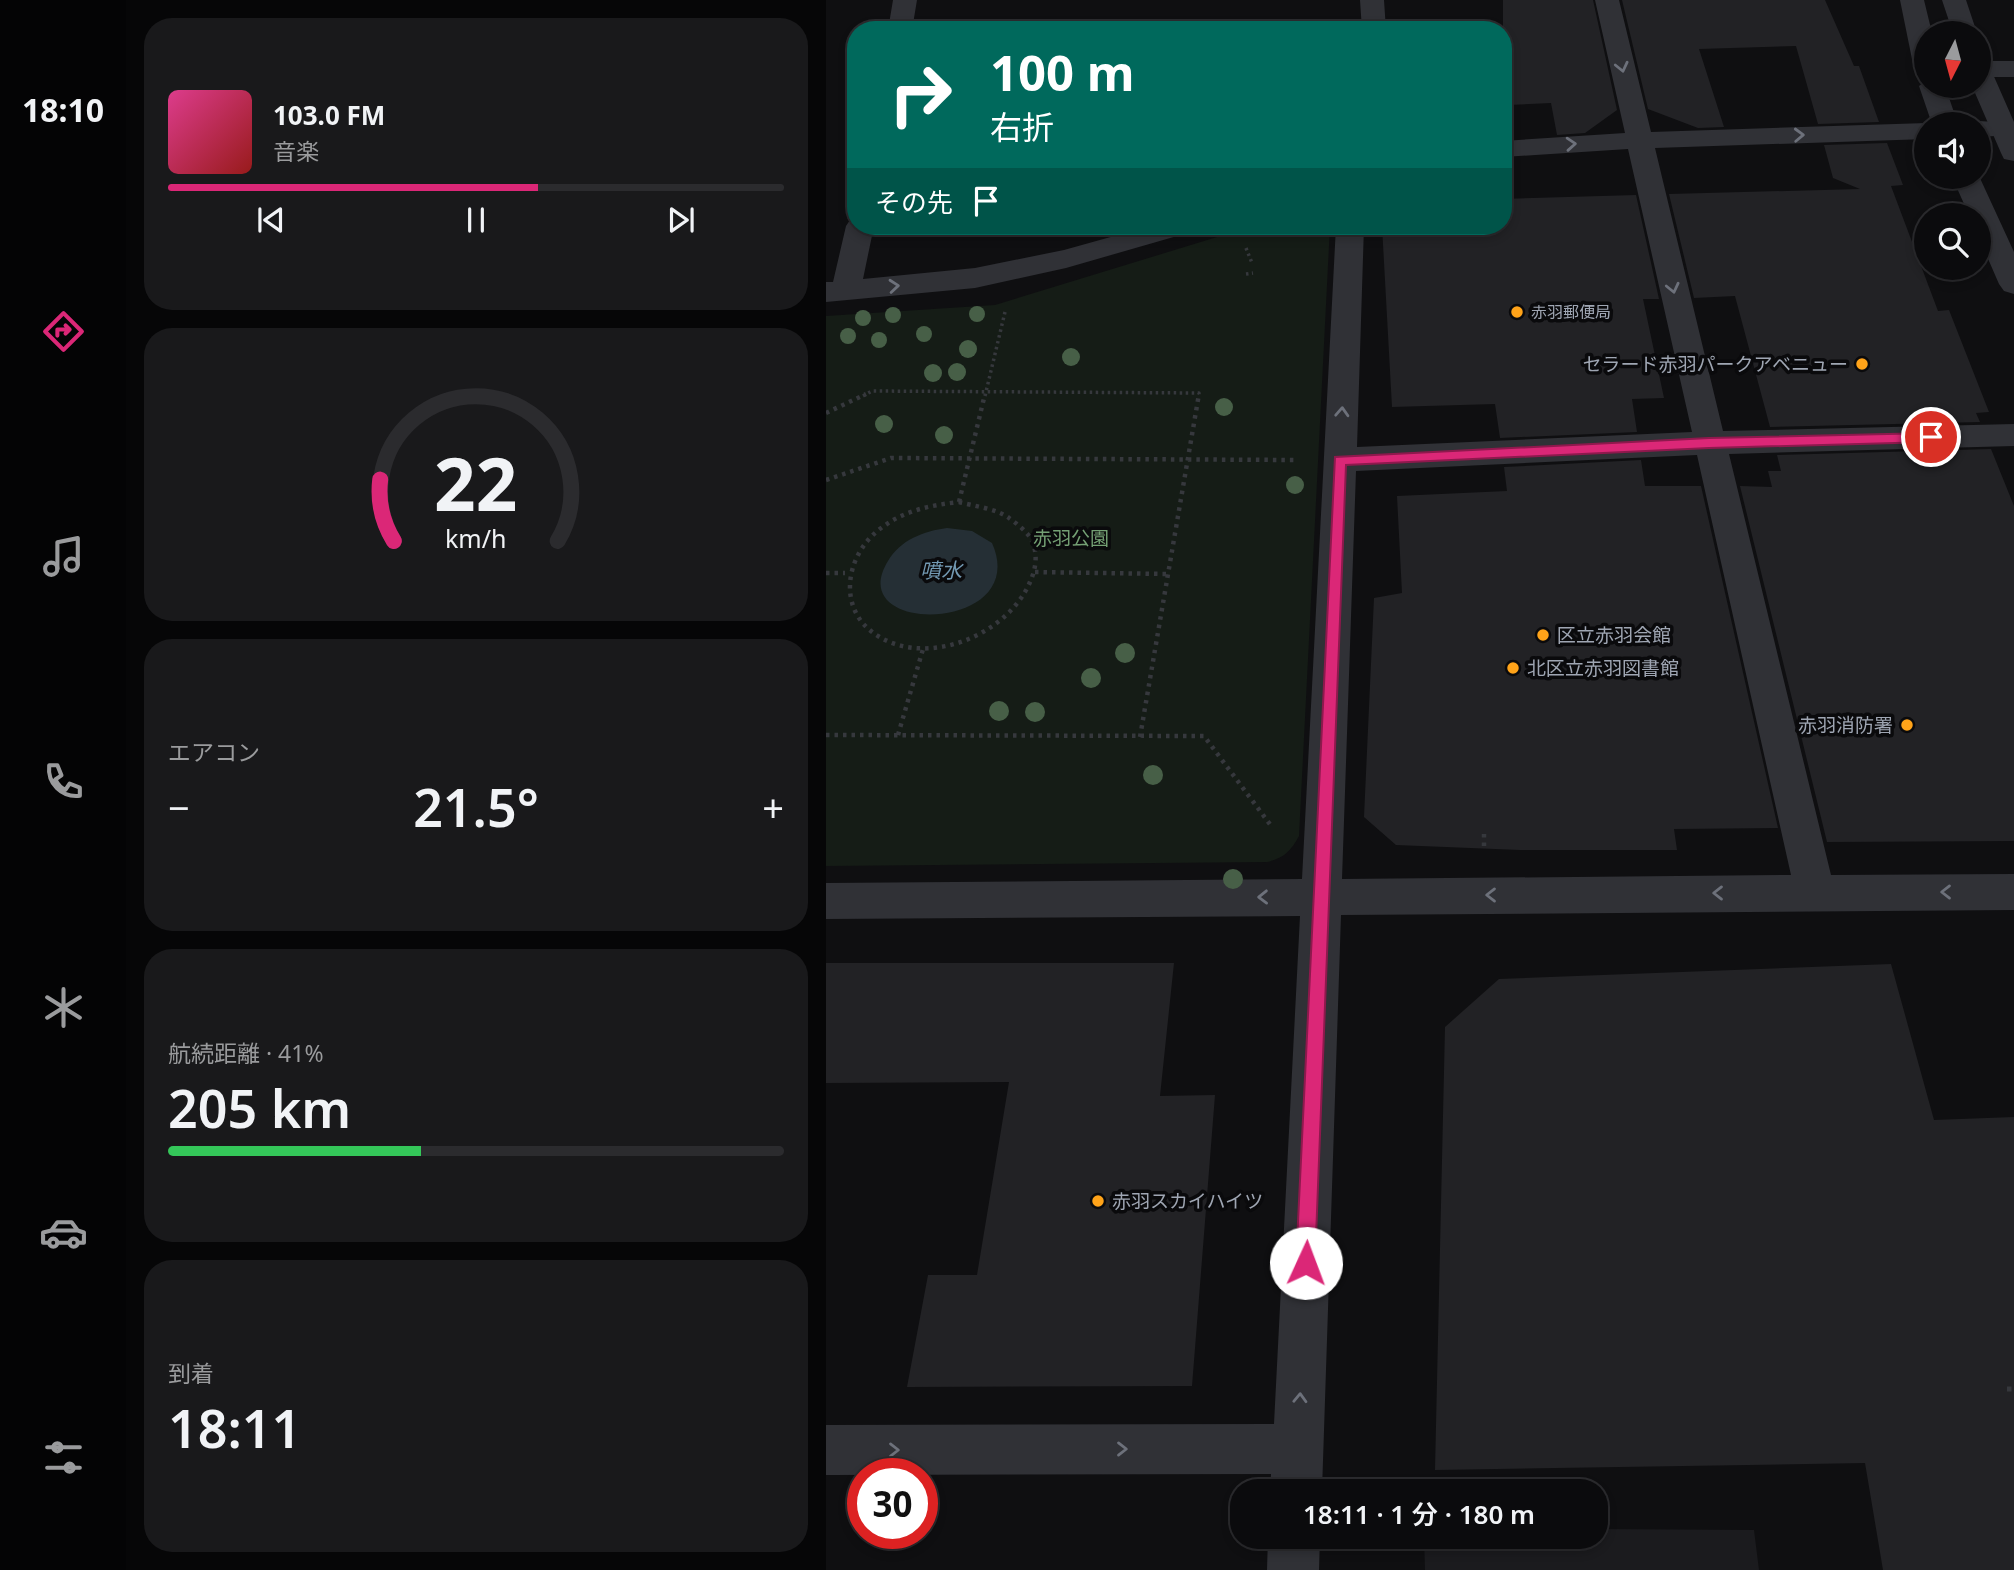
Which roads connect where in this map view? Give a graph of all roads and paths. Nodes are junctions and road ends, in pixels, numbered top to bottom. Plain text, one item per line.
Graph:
1 (905, 0) edge
2 (1372, 0) edge
3 (1607, 0) edge
4 (1912, 0) edge
5 (1954, 0) edge
6 (902, 21) edge
7 (1373, 21) edge
8 (1917, 21) edge
9 (1961, 21) edge
10 (2014, 69) edge
11 (1992, 70) edge
12 (1991, 129) edge
13 (1914, 131) edge
14 (1639, 140) junction
15 (1512, 148) edge
16 (2014, 153) edge
17 (1971, 189) edge
18 (857, 235) edge
19 (1150, 235) edge
20 (1350, 235) edge
21 (1246, 248) dead end
22 (1252, 263) dead end
23 (1253, 273) dead end
24 (1246, 274) dead end
25 (2014, 284) edge
26 (836, 291) edge
27 (1008, 300) dead end
28 (987, 392) junction
29 (826, 413) edge
30 (2014, 435) edge
31 (1709, 443) junction
32 (971, 457) junction
33 (1188, 458) junction
34 (1339, 460) junction
35 (826, 480) edge
36 (959, 502) junction
37 (1035, 572) junction
38 (826, 573) edge
39 (845, 573) junction
40 (1168, 574) junction
41 (923, 649) junction
42 (826, 735) edge
43 (898, 735) junction
44 (1140, 737) junction
45 (2014, 892) edge
46 (1815, 893) junction
47 (1321, 897) junction
48 (826, 901) edge
49 (826, 1450) edge
50 (1297, 1470) edge
51 (1294, 1549) edge
52 (1293, 1570) edge

1 - 6 street
2 - 7 street
3 -> 14 street
4 - 8 street
5 - 9 street
10 - 11 street
12 - 16 street
14 -> 13 street
15 -> 14 street
14 -> 31 street
17 - 25 street
18 - 26 street
26 -> 19 street
34 -> 20 street
21 - 22 path
23 - 24 path
27 - 28 path
28 - 29 path
28 - 32 path
28 - 33 path
30 - 31 street
31 - 34 street
31 - 46 street
32 - 33 path
32 - 35 path
32 - 36 path
33 - 34 path
33 - 40 path
34 - 47 street
36 - 37 path
36 - 39 path
37 - 40 path
37 - 41 path
38 - 39 path
39 - 41 path
40 - 44 path
41 - 43 path
42 - 43 path
43 - 44 path
44 - 47 path
45 -> 46 street
46 -> 47 street
47 -> 48 street
50 -> 47 street
49 -> 50 street
51 - 52 street

